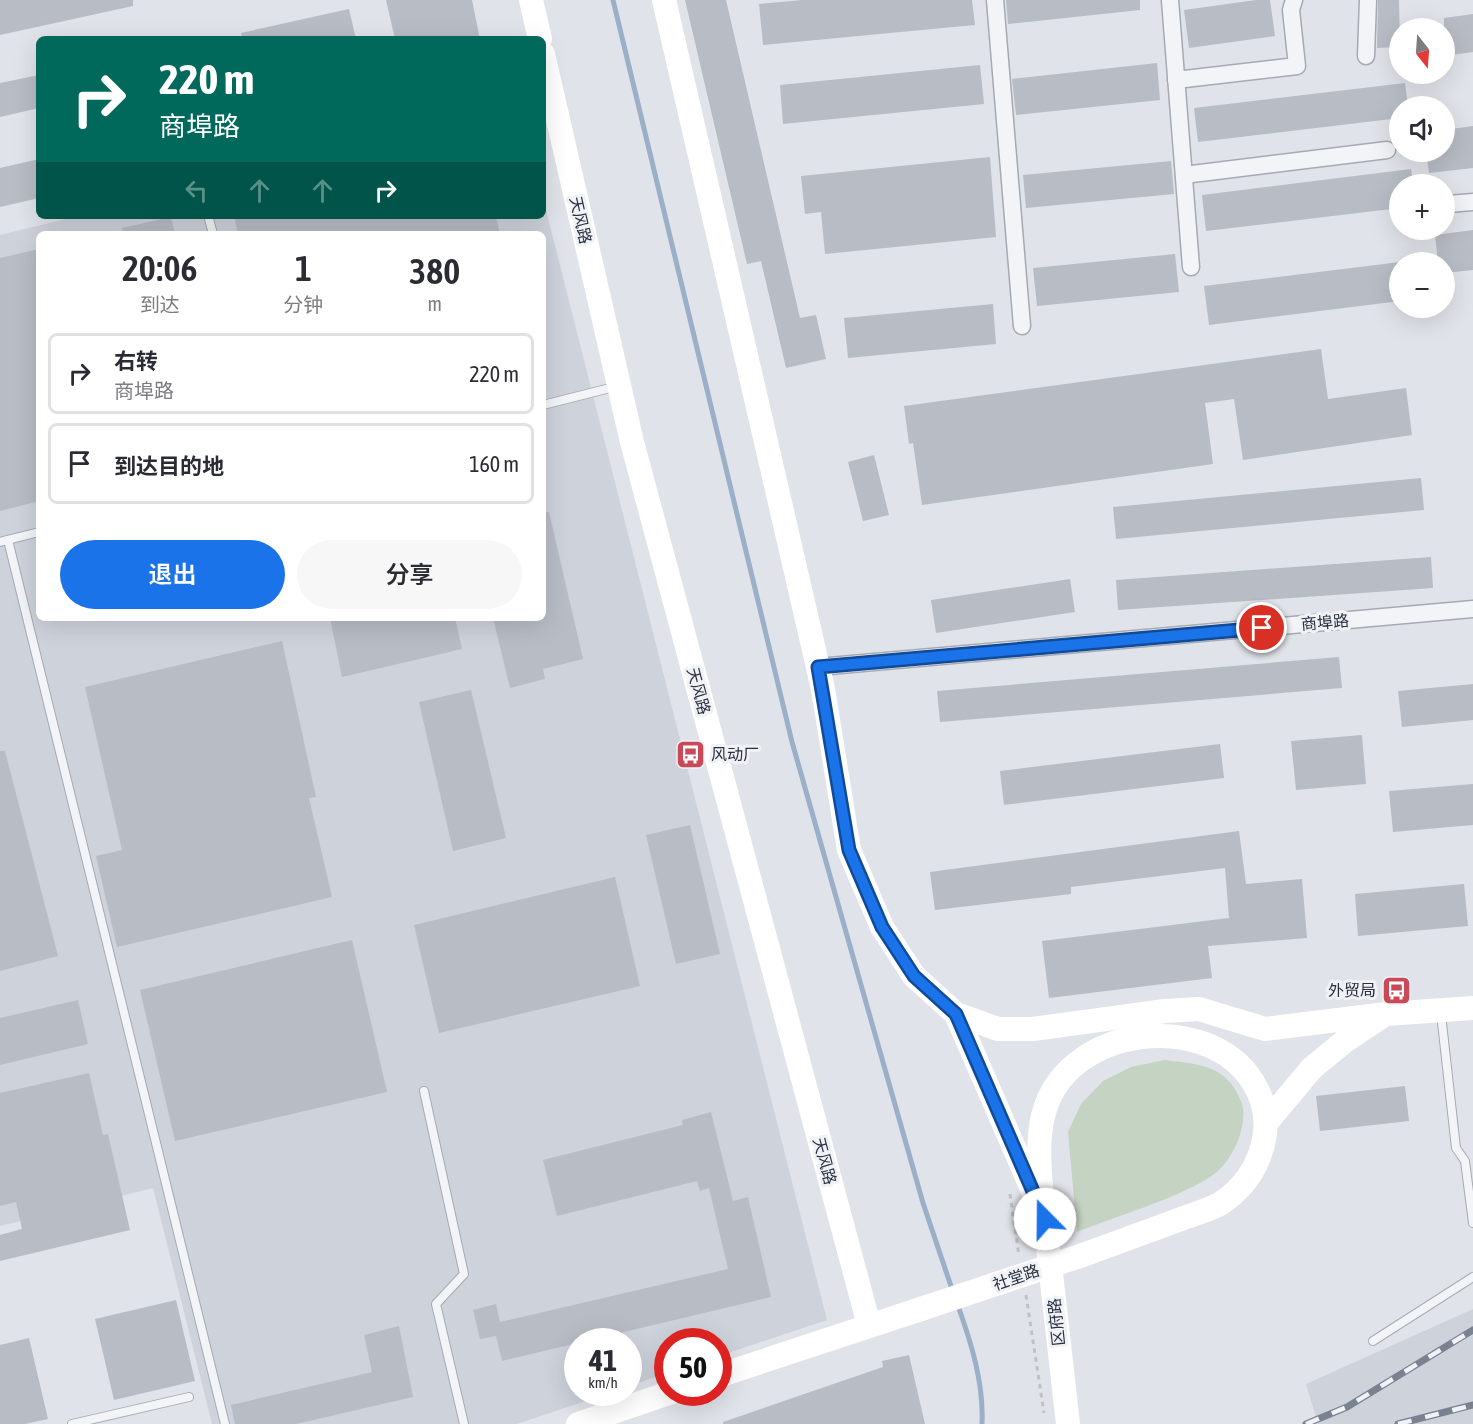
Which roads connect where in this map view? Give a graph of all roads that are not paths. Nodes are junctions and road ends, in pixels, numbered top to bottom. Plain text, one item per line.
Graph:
1 (531, 0) edge
2 (664, 0) edge
3 (995, 0) edge
4 (1170, 0) edge
5 (1294, 0) edge
6 (1368, 0) edge
7 (539, 36) edge
8 (1366, 56) dead end
9 (546, 67) edge
10 (1176, 80) junction
11 (1387, 150) dead end
12 (1184, 175) junction
13 (1473, 202) edge
14 (1455, 203) edge
15 (209, 219) dead end
16 (212, 231) edge
17 (1191, 267) dead end
18 (1022, 326) dead end
19 (618, 386) junction
20 (546, 404) edge
21 (36, 533) edge
22 (4, 541) edge
23 (1473, 609) edge
24 (818, 667) junction
25 (1473, 1008) edge
26 (1441, 1010) junction
27 (956, 1014) junction
28 (1386, 1014) junction
29 (1265, 1029) junction
30 (1221, 1049) junction
31 (424, 1091) dead end
32 (1266, 1123) junction
33 (1045, 1219) junction
34 (1473, 1223) edge
35 (1473, 1277) edge
36 (869, 1325) junction
37 (1374, 1341) dead end
38 (732, 1371) edge
39 (189, 1396) dead end
40 (654, 1398) edge
41 (72, 1424) edge
42 (225, 1424) edge
43 (464, 1424) edge
44 (578, 1424) edge
45 (1068, 1424) edge

1 - 7 main road
2 - 24 main road
3 - 18 street
4 - 10 street
5 - 10 street
6 - 8 street
9 - 19 main road, 天风路
10 - 12 street
11 - 12 street
12 - 17 street
13 - 14 street
15 - 16 lane
19 - 20 lane
19 - 36 main road, 天风路
21 - 22 lane
22 - 42 lane
23 - 24 street, 商埠路
24 - 27 main road
25 - 26 main road
26 - 28 main road
26 - 34 lane
27 - 29 main road
27 - 33 main road
28 - 29 main road
28 - 32 main road
29 - 30 main road
30 - 32 main road
30 - 33 main road
31 - 43 lane
32 - 36 main road, 社堂路, bridge
33 - 45 main road, 区府路
35 - 37 lane
36 - 38 main road, 社堂路
39 - 41 lane
40 - 44 main road

